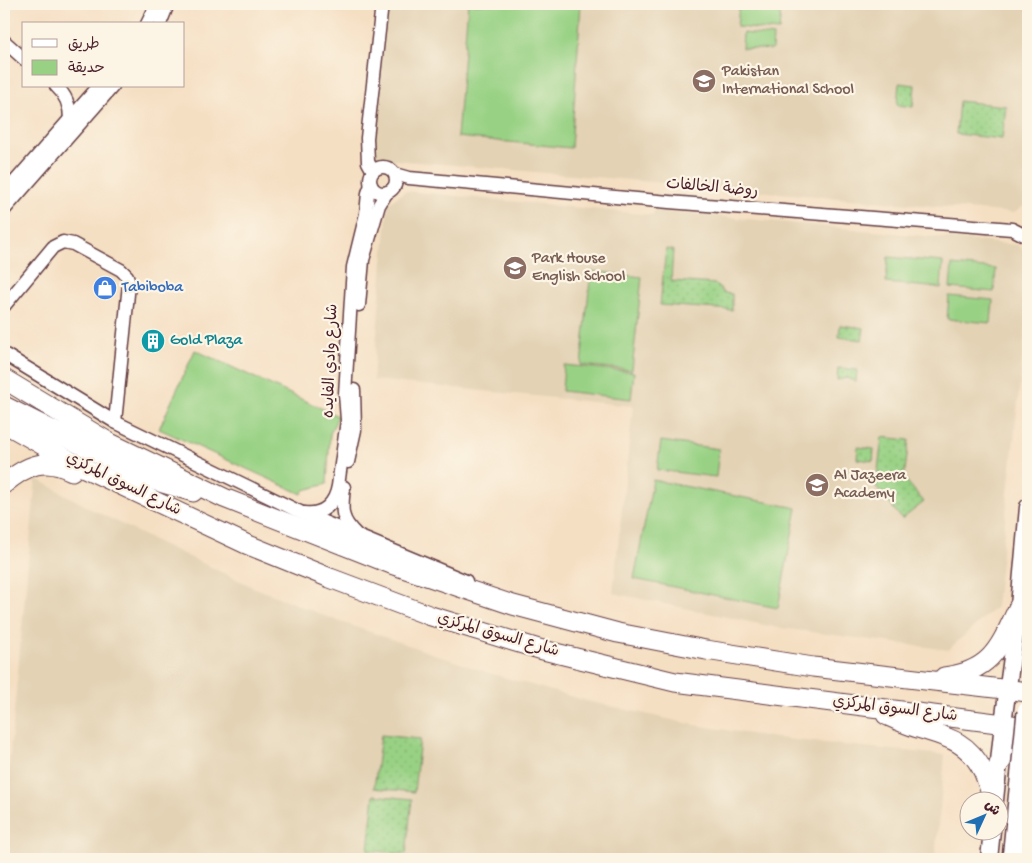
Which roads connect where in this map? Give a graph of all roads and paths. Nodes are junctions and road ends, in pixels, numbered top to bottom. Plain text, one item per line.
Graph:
1 (157, 4) edge
2 (168, 4) edge
3 (382, 4) edge
4 (148, 22) edge
5 (161, 22) edge
6 (4, 41) edge
7 (22, 57) edge
8 (97, 88) edge
9 (111, 88) edge
10 (58, 89) edge
11 (89, 97) junction
12 (70, 119) junction
13 (373, 171) junction
14 (392, 184) junction
15 (371, 185) junction
16 (4, 194) edge
17 (4, 210) edge
18 (1028, 224) edge
19 (1012, 229) junction
20 (1028, 237) edge
21 (4, 306) edge
22 (4, 354) edge
23 (4, 379) edge
24 (23, 392) junction
25 (6, 418) edge
26 (116, 422) junction
27 (4, 484) edge
28 (224, 498) junction
29 (1028, 507) edge
30 (172, 509) junction
31 (300, 512) junction
32 (360, 537) junction
33 (512, 605) junction
34 (1019, 606) junction
35 (921, 680) junction
36 (1007, 690) junction
37 (1028, 692) edge
38 (867, 706) junction
39 (1028, 712) edge
40 (1003, 723) junction
41 (1028, 726) edge
42 (1028, 732) edge
43 (999, 764) junction
44 (990, 790) edge
45 (995, 790) edge
46 (991, 840) edge
47 (989, 859) edge
48 (1012, 859) edge

1 - 4 street
2 - 5 street
3 - 13 street
6 - 7 street
8 - 11 street
9 - 17 street
10 - 11 street
10 - 12 street
11 - 12 street
12 - 16 street
13 - 14 street
13 - 15 street
14 - 15 street
14 - 19 street, روضة الخالفات
14 - 32 street, شارع وادي الفايده
15 - 31 street, شارع وادي الفايده
18 - 19 street, روضة الخالفات
19 - 20 street, روضة الخالفات
21 - 26 street
22 - 26 street, شارع السوق المركزي
23 - 24 main road, شارع السوق المركزي
24 - 25 street
24 - 28 main road, شارع السوق المركزي
25 - 28 main road
25 - 30 main road, شارع السوق المركزي
26 - 31 street, شارع السوق المركزي
27 - 30 main road
28 - 33 main road, شارع السوق المركزي
29 - 34 street
30 - 38 main road, شارع السوق المركزي
31 - 32 street, شارع السوق المركزي
32 - 33 street, شارع السوق المركزي
33 - 35 main road, شارع السوق المركزي
34 - 35 main road
34 - 36 street
35 - 36 main road, شارع السوق المركزي
36 - 37 main road, شارع السوق المركزي
36 - 40 street
38 - 40 main road, شارع السوق المركزي
38 - 44 main road
39 - 48 highway, bridge
40 - 41 main road, شارع السوق المركزي
40 - 43 street
42 - 43 main road
43 - 45 street
46 - 47 street

